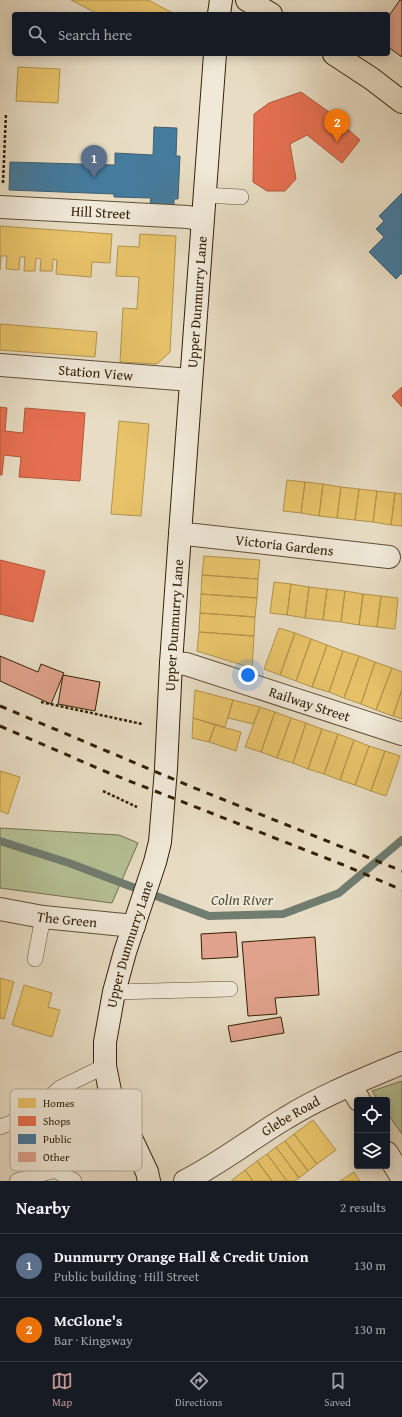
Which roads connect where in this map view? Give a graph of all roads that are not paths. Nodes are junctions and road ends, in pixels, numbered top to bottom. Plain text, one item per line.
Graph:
1 (221, 0) edge
2 (247, 0) edge
3 (219, 12) edge
4 (267, 12) edge
5 (214, 56) edge
6 (337, 56) edge
7 (402, 102) edge
8 (203, 195) junction
9 (241, 197) dead end
10 (1, 207) edge
11 (202, 220) junction
12 (0, 365) edge
13 (191, 380) junction
14 (180, 534) junction
15 (389, 557) dead end
16 (171, 663) junction
17 (402, 734) edge
18 (0, 909) edge
19 (43, 917) junction
20 (136, 920) junction
21 (35, 959) dead end
22 (230, 989) dead end
23 (114, 992) junction
24 (402, 1063) edge
25 (105, 1066) junction
26 (59, 1089) edge
27 (110, 1089) edge
28 (355, 1092) edge
29 (10, 1123) edge
30 (0, 1127) edge
31 (390, 1158) edge
32 (142, 1161) edge
33 (52, 1171) edge
34 (57, 1171) edge
35 (402, 1178) edge
36 (17, 1181) edge
37 (74, 1181) edge
38 (149, 1181) edge
39 (185, 1181) edge

1 - 3 street
2 - 4 main road
5 - 8 street, Upper Dunmurry Lane
6 - 7 main road
8 - 9 lane
8 - 11 street, Upper Dunmurry Lane
10 - 11 street, Hill Street
11 - 13 street, Upper Dunmurry Lane
12 - 13 street, Station View
13 - 14 street, Upper Dunmurry Lane
14 - 15 street, Victoria Gardens
14 - 16 street, Upper Dunmurry Lane
16 - 17 street, Railway Street
16 - 20 street, Upper Dunmurry Lane
18 - 19 street, The Green
19 - 20 street, The Green
19 - 21 lane
20 - 23 street, Upper Dunmurry Lane
22 - 23 lane
23 - 25 street, Upper Dunmurry Lane
24 - 28 street, Glebe Road
25 - 26 lane
25 - 27 street, Upper Dunmurry Lane
28 - 39 street, Glebe Road
29 - 30 lane
31 - 35 street
32 - 38 street, Upper Dunmurry Lane
33 - 36 lane
34 - 37 lane

